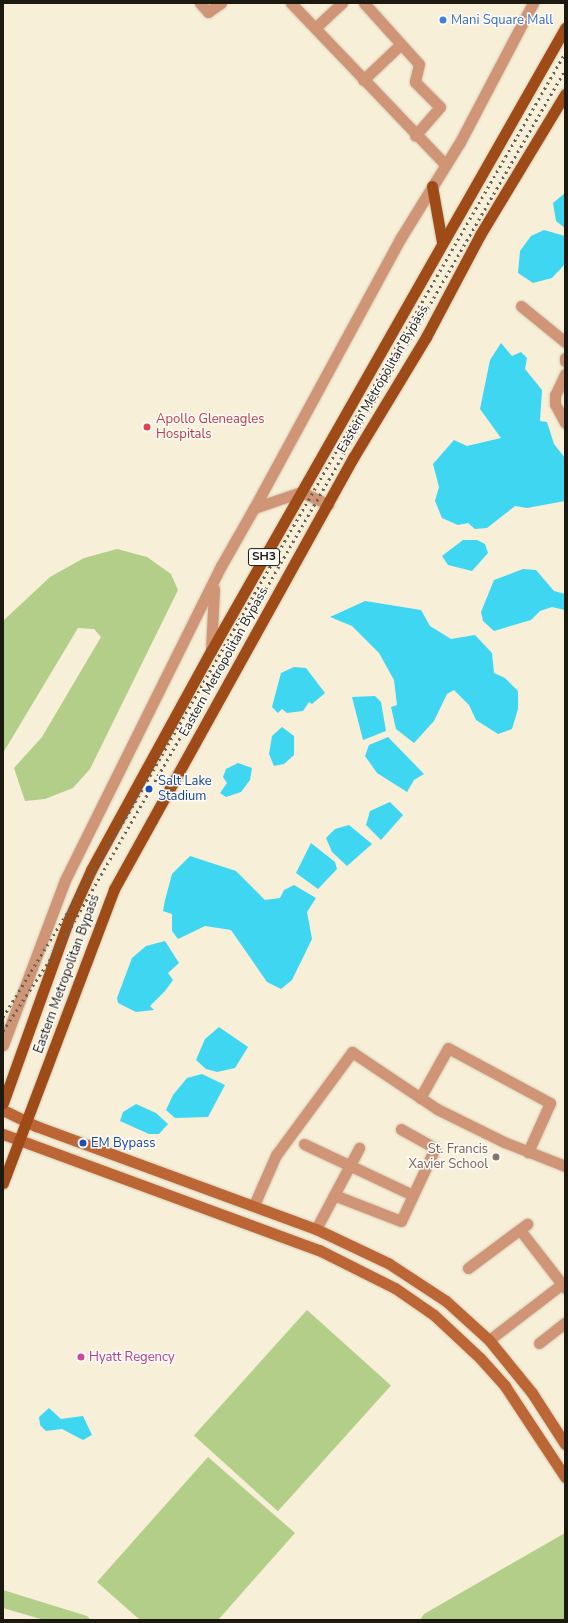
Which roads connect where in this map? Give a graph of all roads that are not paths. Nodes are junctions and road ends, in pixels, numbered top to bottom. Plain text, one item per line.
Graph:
1 (200, 3) edge
2 (221, 3) edge
3 (292, 3) edge
4 (342, 3) edge
5 (364, 3) edge
6 (533, 3) edge
7 (315, 28) junction
8 (565, 28) edge
9 (401, 44) junction
10 (363, 80) junction
11 (565, 94) edge
12 (415, 136) junction
13 (446, 164) junction
14 (432, 186) junction
15 (442, 242) junction
16 (521, 306) dead end
17 (565, 342) edge
18 (565, 374) edge
19 (565, 423) edge
20 (301, 492) junction
21 (328, 504) junction
22 (254, 508) junction
23 (215, 583) junction
24 (211, 651) junction
25 (3, 1045) edge
26 (420, 1098) junction
27 (3, 1103) edge
28 (3, 1110) edge
29 (28, 1121) junction
30 (401, 1129) dead end
31 (3, 1134) edge
32 (21, 1141) junction
33 (304, 1144) dead end
34 (359, 1148) dead end
35 (528, 1152) junction
36 (349, 1166) junction
37 (565, 1166) edge
38 (3, 1183) edge
39 (334, 1195) junction
40 (413, 1195) junction
41 (254, 1205) junction
42 (316, 1229) junction
43 (371, 1254) junction
44 (468, 1268) dead end
45 (363, 1271) junction
46 (564, 1286) edge
47 (565, 1323) edge
48 (489, 1340) junction
49 (539, 1343) dead end
50 (519, 1376) junction
51 (505, 1386) junction
52 (565, 1444) edge
53 (565, 1477) edge

1 - 2 street
3 - 7 street
4 - 7 street
5 - 9 street
6 - 13 street
7 - 10 street
8 - 15 main road, Eastern Metropolitan Bypass / SH3
9 - 10 street
9 - 12 street
10 - 12 street
11 - 21 main road, Eastern Metropolitan Bypass / SH3
12 - 13 street
13 - 14 street
14 - 15 main road
14 - 22 street
15 - 20 main road, Eastern Metropolitan Bypass / SH3
16 - 17 street
18 - 19 street
20 - 21 street
20 - 22 street
20 - 24 main road, Eastern Metropolitan Bypass / SH3
21 - 29 main road, Eastern Metropolitan Bypass / SH3
22 - 23 street
23 - 24 street
23 - 25 street
24 - 27 main road, Eastern Metropolitan Bypass / SH3
26 - 35 street
26 - 35 street
26 - 41 street
28 - 29 main road
29 - 32 main road, Eastern Metropolitan Bypass / SH3
29 - 41 main road
30 - 40 street
31 - 32 main road
32 - 38 main road, Eastern Metropolitan Bypass / SH3
32 - 45 main road
33 - 36 street
34 - 36 street
35 - 37 street
36 - 39 street
36 - 40 street
39 - 40 street
39 - 42 street
41 - 42 main road
42 - 43 main road
43 - 45 main road
43 - 48 main road
44 - 46 street
45 - 51 main road
46 - 48 street
47 - 49 street
48 - 50 main road
50 - 51 main road
50 - 52 main road
51 - 53 main road

